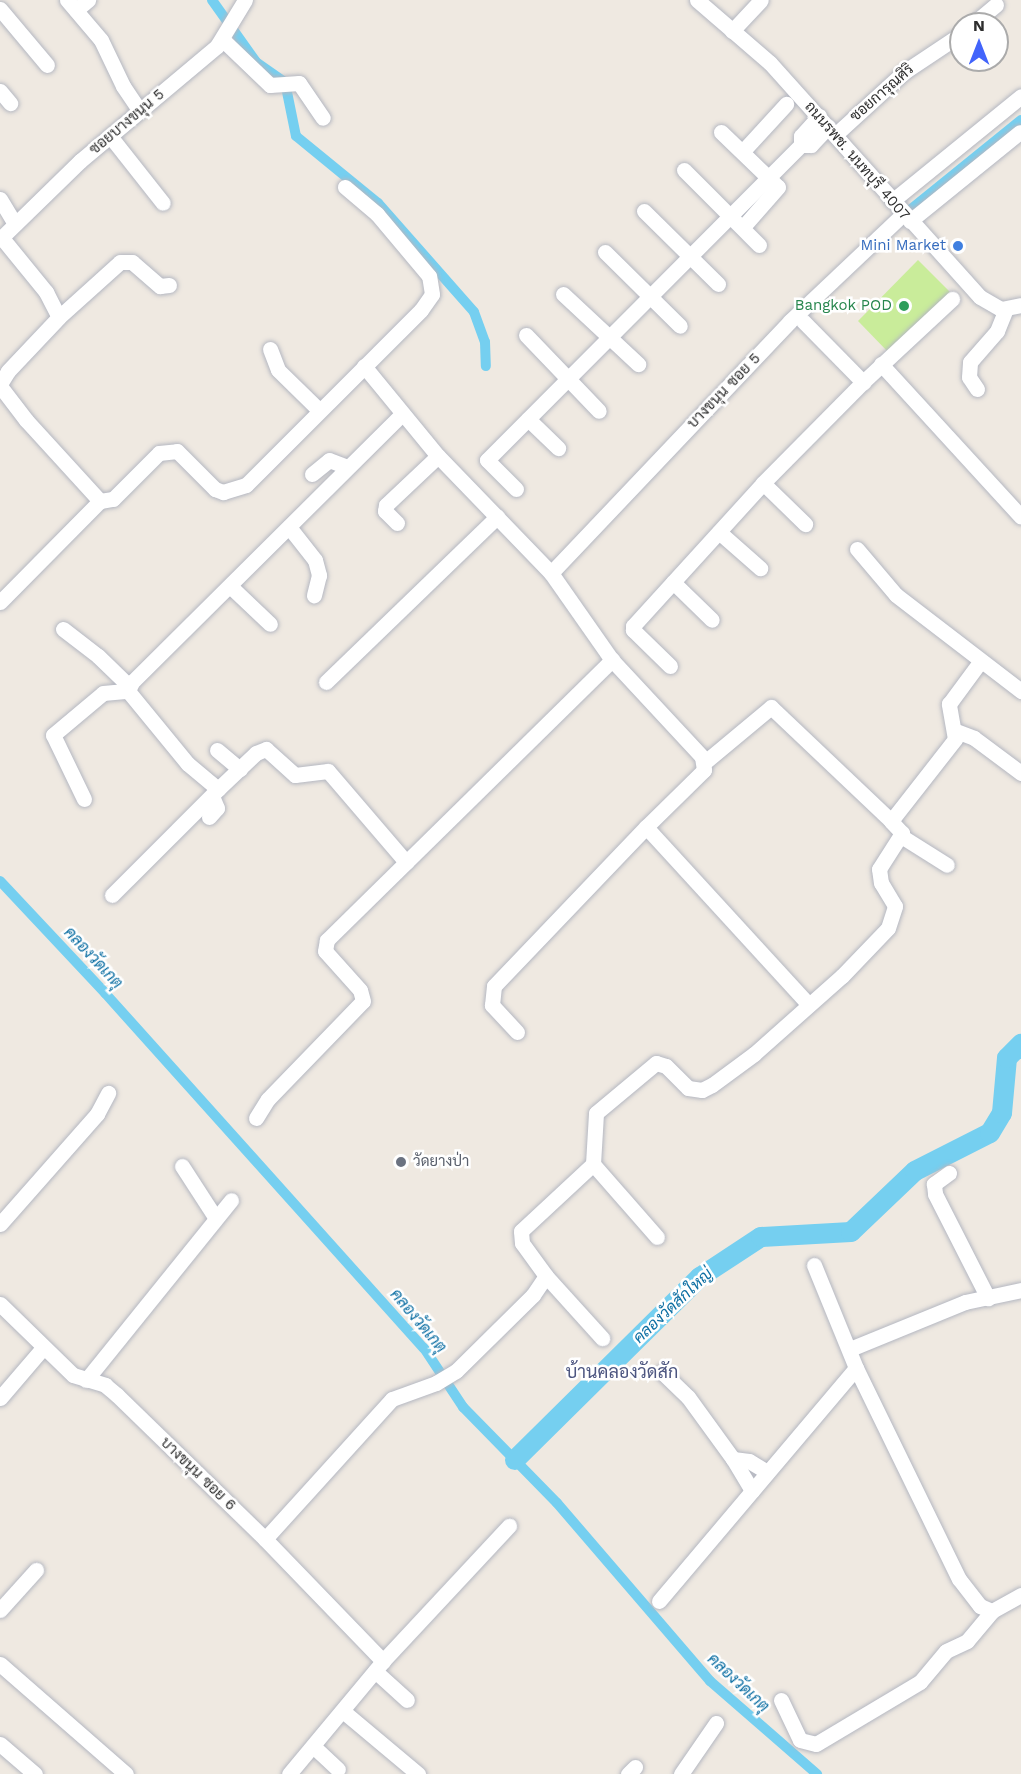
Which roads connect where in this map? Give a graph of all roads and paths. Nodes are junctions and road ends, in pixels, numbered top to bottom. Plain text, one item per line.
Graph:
1 (8, 0) edge
2 (245, 0) edge
3 (697, 0) edge
4 (761, 0) edge
5 (77, 3) edge
6 (996, 5) dead end
7 (0, 8) edge
8 (988, 12) edge
9 (732, 31) junction
10 (225, 37) junction
11 (949, 42) edge
12 (47, 65) dead end
13 (1021, 96) edge
14 (786, 104) dead end
15 (140, 111) junction
16 (323, 118) dead end
17 (827, 126) junction
18 (721, 132) dead end
19 (1020, 132) edge
20 (110, 136) junction
21 (742, 151) junction
22 (684, 170) dead end
23 (770, 177) junction
24 (345, 187) dead end
25 (0, 199) edge
26 (892, 201) junction
27 (163, 203) dead end
28 (644, 211) dead end
29 (906, 218) junction
30 (737, 222) junction
31 (15, 224) junction
32 (1, 238) edge
33 (759, 245) dead end
34 (605, 252) dead end
35 (690, 256) junction
36 (718, 284) dead end
37 (967, 284) junction
38 (170, 285) dead end
39 (563, 294) dead end
40 (650, 296) junction
41 (1021, 305) edge
42 (1006, 309) junction
43 (59, 318) junction
44 (803, 321) dead end
45 (680, 326) dead end
46 (526, 335) dead end
47 (609, 339) junction
48 (270, 349) dead end
49 (638, 364) dead end
50 (881, 364) junction
51 (364, 366) junction
52 (570, 378) junction
53 (863, 382) junction
54 (0, 385) edge
55 (977, 389) dead end
56 (319, 410) junction
57 (599, 411) dead end
58 (402, 414) junction
59 (528, 419) junction
60 (558, 448) dead end
61 (438, 456) junction
62 (347, 467) junction
63 (312, 474) dead end
64 (763, 483) junction
65 (516, 489) dead end
66 (100, 501) junction
67 (497, 517) junction
68 (1021, 517) edge
69 (397, 523) dead end
70 (805, 524) dead end
71 (289, 527) junction
72 (719, 532) junction
73 (857, 549) dead end
74 (760, 568) dead end
75 (551, 573) junction
76 (673, 582) junction
77 (230, 586) junction
78 (314, 595) dead end
79 (0, 602) edge
80 (712, 620) dead end
81 (270, 624) dead end
82 (63, 629) dead end
83 (612, 660) junction
84 (670, 666) dead end
85 (977, 666) junction
86 (326, 682) dead end
87 (128, 689) junction
88 (1021, 691) edge
89 (1021, 700) edge
90 (956, 731) junction
91 (217, 750) dead end
92 (705, 762) junction
93 (240, 769) junction
94 (1021, 773) edge
95 (215, 792) junction
96 (84, 799) dead end
97 (209, 817) dead end
98 (891, 820) junction
99 (646, 827) junction
100 (901, 836) junction
101 (406, 862) junction
102 (947, 865) dead end
103 (112, 895) dead end
104 (808, 1004) junction
105 (517, 1032) dead end
106 (108, 1093) dead end
107 (256, 1118) dead end
108 (593, 1164) junction
109 (182, 1166) dead end
110 (949, 1173) dead end
111 (231, 1200) dead end
112 (216, 1217) junction
113 (0, 1224) edge
114 (657, 1237) dead end
115 (814, 1265) dead end
116 (546, 1276) junction
117 (1021, 1290) edge
118 (988, 1298) junction
119 (0, 1304) edge
120 (602, 1338) dead end
121 (42, 1349) junction
122 (849, 1349) junction
123 (856, 1368) junction
124 (662, 1372) dead end
125 (86, 1380) junction
126 (0, 1398) edge
127 (733, 1459) junction
128 (767, 1473) junction
129 (752, 1491) junction
130 (509, 1526) dead end
131 (265, 1539) junction
132 (36, 1570) dead end
133 (1021, 1595) edge
134 (659, 1601) dead end
135 (0, 1610) edge
136 (992, 1611) junction
137 (0, 1664) edge
138 (379, 1666) junction
139 (407, 1700) dead end
140 (781, 1700) dead end
141 (344, 1712) junction
142 (716, 1723) dead end
143 (0, 1744) edge
144 (313, 1746) junction
145 (338, 1768) dead end
146 (35, 1774) edge
147 (126, 1774) edge
148 (289, 1774) edge
149 (418, 1774) edge
150 (681, 1774) edge

1 - 7 street
2 - 10 street, ซอยบางขนุน 5
3 - 9 street, ถนนรพช. นนทบุรี 4007
4 - 9 street
5 - 15 street
6 - 8 street
7 - 12 street
9 - 17 street, ถนนรพช. นนทบุรี 4007
10 - 15 street, ซอยบางขนุน 5
10 - 16 street
11 - 17 street, ซอยการุณศิริ
13 - 26 street
14 - 21 street
15 - 20 street, ซอยบางขนุน 5
17 - 23 street, ซอยการุณศิริ
17 - 26 street, ถนนรพช. นนทบุรี 4007
18 - 21 street
19 - 29 street, บางขนุน ซอย 5
20 - 27 street
20 - 31 street, ซอยบางขนุน 5
21 - 23 street
22 - 30 street
23 - 30 street
24 - 51 street
25 - 31 street
26 - 29 street, ถนนรพช. นนทบุรี 4007
28 - 35 street
29 - 37 street, ถนนรพช. นนทบุรี 4007
29 - 75 street, บางขนุน ซอย 5
30 - 33 street
30 - 35 street
31 - 32 street, ซอยบางขนุน 5
32 - 43 street
34 - 40 street
35 - 36 street
35 - 40 street
37 - 42 street, ถนนรพช. นนทบุรี 4007
37 - 50 street
38 - 43 street
39 - 47 street
40 - 45 street
40 - 47 street
41 - 42 street
42 - 55 street
43 - 54 street
44 - 53 street
46 - 52 street
47 - 49 street
47 - 52 street
48 - 56 street
50 - 53 street
50 - 68 street
51 - 56 street
51 - 58 street
52 - 57 street
52 - 59 street
53 - 64 street
54 - 66 street
56 - 66 street
58 - 61 street
58 - 62 street
59 - 60 street
59 - 65 street
61 - 67 street
61 - 69 street
62 - 63 street
62 - 71 street
64 - 70 street
64 - 72 street
66 - 79 street
67 - 75 street
67 - 86 street
71 - 77 street
71 - 78 street
72 - 74 street
72 - 76 street
73 - 85 street
75 - 83 street
76 - 80 street
76 - 84 street
77 - 81 street
77 - 87 street
82 - 87 street
83 - 92 street
83 - 101 street
85 - 88 street
85 - 89 street
85 - 90 street
87 - 95 street
87 - 96 street
90 - 94 street
90 - 98 street
91 - 93 street
92 - 98 street
92 - 99 street
93 - 95 street
93 - 101 street
95 - 97 street
95 - 103 street
98 - 100 street
99 - 104 street
99 - 105 street
100 - 102 street
100 - 104 street
101 - 107 street
104 - 108 street
106 - 113 street
108 - 114 street
108 - 116 street
109 - 112 street
110 - 118 street
111 - 112 street
112 - 125 street
115 - 122 street
116 - 120 street
116 - 131 street
117 - 118 street
118 - 122 street
119 - 121 street, บางขนุน ซอย 6
121 - 125 street, บางขนุน ซอย 6
121 - 126 street
122 - 123 street
123 - 128 street
123 - 136 street
124 - 127 street
125 - 131 street, บางขนุน ซอย 6
127 - 128 street
127 - 129 street
128 - 129 street
129 - 134 street
130 - 138 street
131 - 138 street, บางขนุน ซอย 6
132 - 135 street
133 - 136 street
136 - 140 street
137 - 147 street
138 - 139 street, บางขนุน ซอย 6
138 - 141 street
141 - 144 street
141 - 149 street
142 - 150 street
143 - 146 street
144 - 145 street
144 - 148 street

